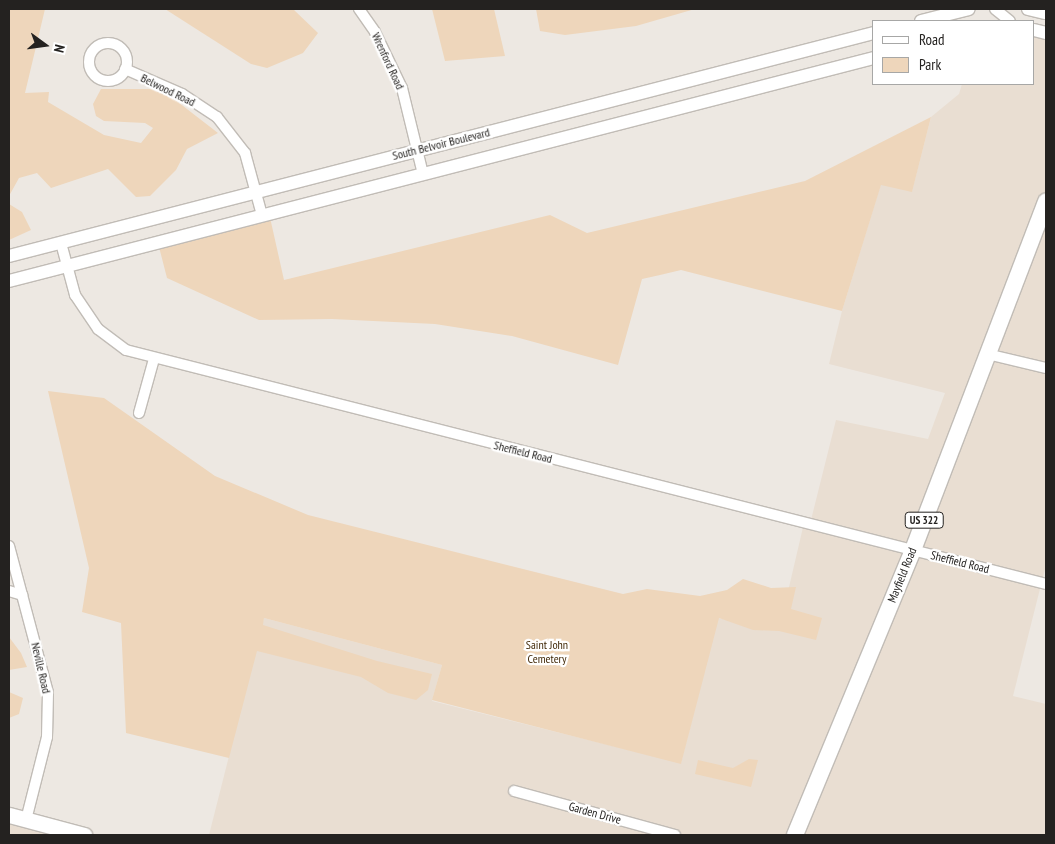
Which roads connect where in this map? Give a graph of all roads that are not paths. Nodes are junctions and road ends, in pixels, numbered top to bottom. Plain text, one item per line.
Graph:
1 (359, 9) edge
2 (969, 9) edge
3 (995, 9) edge
4 (1028, 9) edge
5 (1046, 13) edge
6 (925, 20) edge
7 (1009, 20) edge
8 (872, 35) edge
9 (872, 59) edge
10 (125, 69) dead end
11 (417, 150) junction
12 (423, 174) junction
13 (258, 192) junction
14 (1046, 201) edge
15 (262, 215) junction
16 (61, 243) junction
17 (9, 256) edge
18 (67, 266) junction
19 (9, 281) edge
20 (988, 354) junction
21 (154, 359) junction
22 (1046, 368) edge
23 (139, 413) dead end
24 (9, 546) edge
25 (913, 550) junction
26 (1046, 584) edge
27 (9, 592) edge
28 (22, 595) junction
29 (514, 791) dead end
30 (9, 816) edge
31 (26, 820) junction
32 (84, 835) edge
33 (675, 835) edge
34 (795, 835) edge

1 - 11 street, Wrenford Road
2 - 6 street
3 - 7 street
4 - 5 street
8 - 11 street, South Belvoir Boulevard
9 - 12 street, South Belvoir Boulevard
10 - 13 street, Belwood Road
11 - 12 street, Wrenford Road
11 - 13 street, South Belvoir Boulevard
12 - 15 street, South Belvoir Boulevard
13 - 15 street, Belwood Road
13 - 16 street, South Belvoir Boulevard
14 - 20 main road, Mayfield Road / US 322
15 - 18 street, South Belvoir Boulevard
16 - 17 street, South Belvoir Boulevard
16 - 18 street, Sheffield Road
18 - 19 street, South Belvoir Boulevard
18 - 21 street, Sheffield Road
20 - 22 street
20 - 25 main road, Mayfield Road / US 322
21 - 23 street
21 - 25 street, Sheffield Road
24 - 28 street, Neville Road
25 - 26 street, Sheffield Road
25 - 34 main road, Mayfield Road / US 322
27 - 28 street
28 - 31 street, Neville Road
29 - 33 street, Garden Drive
30 - 31 main road
31 - 32 main road

